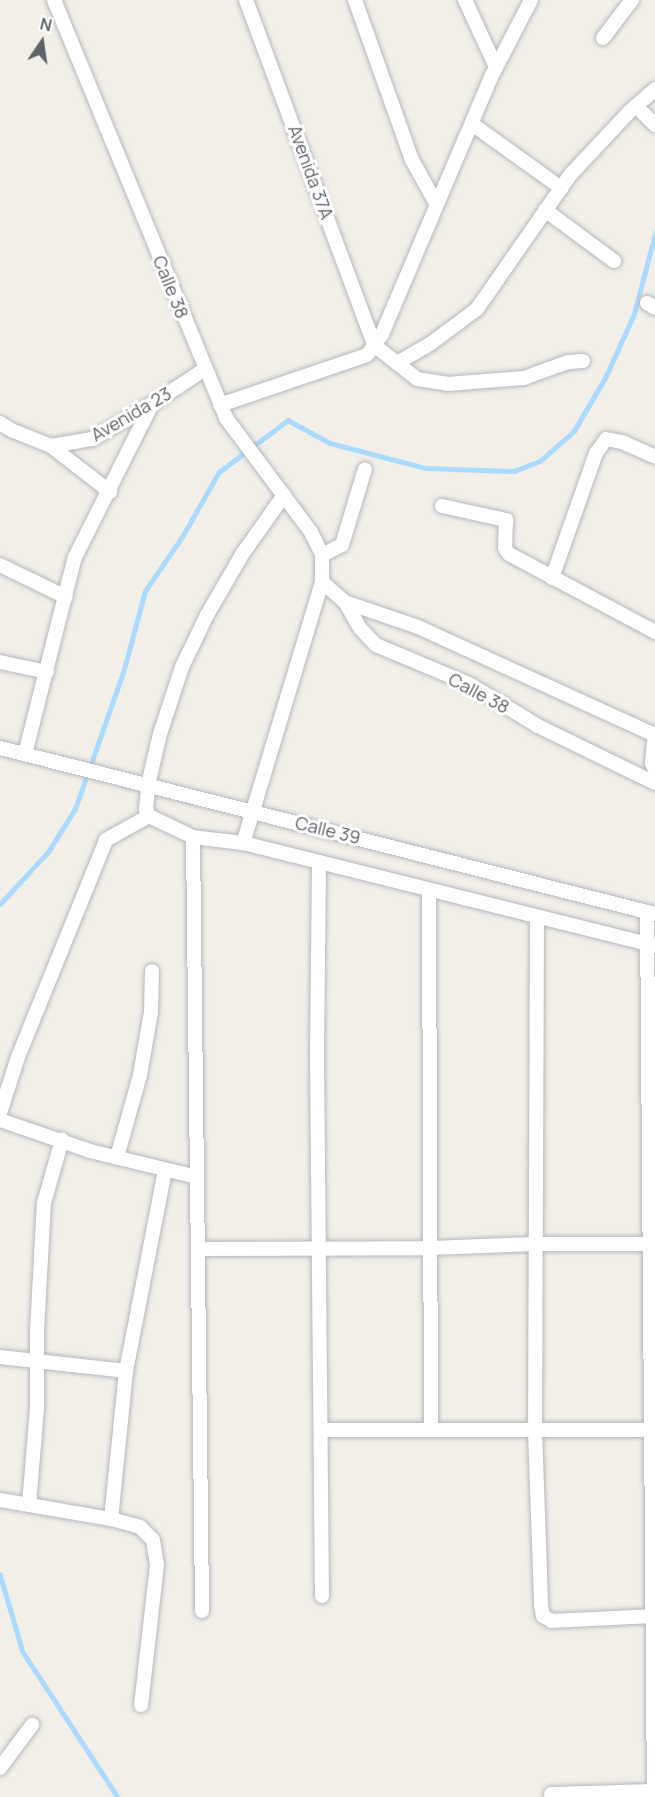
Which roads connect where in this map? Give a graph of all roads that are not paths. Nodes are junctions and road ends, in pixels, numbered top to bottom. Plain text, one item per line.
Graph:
1 (54, 0) edge
2 (246, 0) edge
3 (355, 0) edge
4 (465, 0) edge
5 (531, 0) edge
6 (632, 0) edge
7 (603, 38) dead end
8 (496, 67) junction
9 (655, 89) edge
10 (636, 106) junction
11 (472, 124) junction
12 (655, 125) edge
13 (561, 188) junction
14 (437, 205) junction
15 (545, 210) junction
16 (615, 261) dead end
17 (374, 345) junction
18 (583, 361) dead end
19 (397, 363) junction
20 (205, 369) junction
21 (152, 404) junction
22 (220, 405) junction
23 (0, 423) edge
24 (51, 446) junction
25 (655, 457) edge
26 (364, 470) dead end
27 (110, 492) junction
28 (284, 495) junction
29 (442, 506) dead end
30 (322, 555) junction
31 (0, 565) edge
32 (552, 578) junction
33 (322, 582) junction
34 (66, 597) junction
35 (345, 602) junction
36 (655, 632) edge
37 (0, 662) edge
38 (47, 672) junction
39 (655, 734) edge
40 (0, 748) edge
41 (25, 754) junction
42 (655, 770) edge
43 (655, 783) edge
44 (148, 785) junction
45 (255, 811) junction
46 (149, 816) junction
47 (193, 837) junction
48 (243, 843) junction
49 (319, 862) junction
50 (429, 890) junction
51 (651, 913) edge
52 (537, 917) junction
53 (651, 945) edge
54 (152, 971) dead end
55 (0, 1113) edge
56 (0, 1120) edge
57 (62, 1140) junction
58 (117, 1157) junction
59 (165, 1171) junction
60 (197, 1177) junction
61 (534, 1244) junction
62 (652, 1244) edge
63 (431, 1248) junction
64 (199, 1249) junction
65 (320, 1249) junction
66 (0, 1357) edge
67 (37, 1361) junction
68 (126, 1371) junction
69 (535, 1429) junction
70 (322, 1430) junction
71 (431, 1430) junction
72 (653, 1430) edge
73 (0, 1500) edge
74 (29, 1505) junction
75 (111, 1519) junction
76 (322, 1596) dead end
77 (202, 1611) dead end
78 (654, 1616) edge
79 (141, 1705) dead end
80 (32, 1725) dead end
81 (0, 1768) edge
82 (654, 1793) edge
83 (551, 1794) dead end

1 - 20 street, Calle 38
2 - 17 street, Avenida 37A
3 - 14 street
4 - 8 street
5 - 8 street
6 - 7 street
8 - 11 street
9 - 10 street
10 - 12 street
10 - 13 street
11 - 13 street
11 - 14 street
13 - 15 street
14 - 17 street
15 - 16 street
15 - 19 street
17 - 19 street
17 - 22 street
18 - 19 street
20 - 21 street, Avenida 23
20 - 22 street, Calle 38
21 - 24 street, Avenida 23
21 - 27 street
22 - 28 street, Calle 38
23 - 24 street
24 - 27 street
25 - 32 street
26 - 30 street
27 - 34 street
28 - 30 street, Calle 38
28 - 44 street
29 - 32 street
30 - 33 street
31 - 34 street
32 - 36 street
33 - 35 street, Calle 38
33 - 45 street
34 - 38 street
35 - 39 street
35 - 43 street, Calle 38
37 - 38 street
38 - 41 street
39 - 42 street
40 - 41 street, Calle 39
41 - 44 street, Calle 39
44 - 45 street, Calle 39
44 - 46 street
45 - 48 street
45 - 51 street, Calle 39
46 - 47 street
46 - 55 street
47 - 48 street
47 - 60 street
48 - 49 street
49 - 50 street
49 - 65 street
50 - 52 street
50 - 63 street
51 - 53 street
52 - 53 street
52 - 61 street
53 - 62 street
54 - 58 street
56 - 57 street
57 - 58 street
57 - 67 street
58 - 59 street
59 - 60 street
59 - 68 street
60 - 64 street
61 - 62 street
61 - 63 street
61 - 69 street
62 - 72 street
63 - 65 street
63 - 71 street
64 - 65 street
64 - 77 street
65 - 70 street
66 - 67 street
67 - 68 street
67 - 74 street
68 - 75 street
69 - 71 street
69 - 72 street
69 - 78 street
70 - 71 street
70 - 76 street
72 - 78 street
73 - 74 street
74 - 75 street
75 - 79 street
78 - 82 street
80 - 81 street
82 - 83 street

